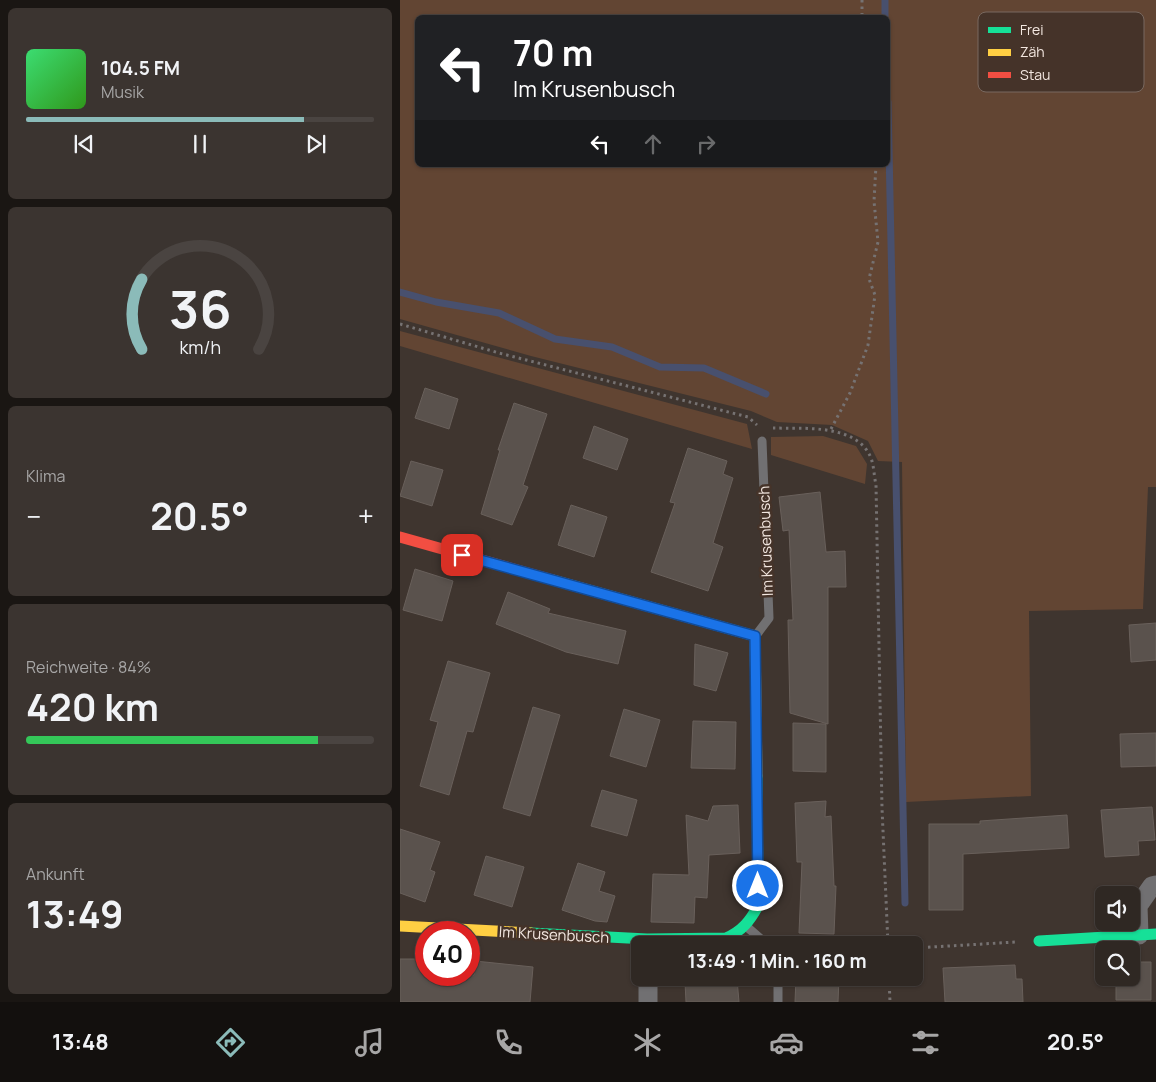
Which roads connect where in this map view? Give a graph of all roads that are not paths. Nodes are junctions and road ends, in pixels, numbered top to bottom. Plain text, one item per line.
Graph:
1 (762, 441) dead end
2 (400, 537) edge
3 (755, 636) junction
4 (1156, 885) edge
5 (400, 926) edge
6 (746, 926) junction
7 (1147, 935) edge
8 (731, 936) edge
9 (758, 936) edge
10 (631, 941) edge
11 (1039, 941) road end
12 (648, 986) edge
13 (778, 986) edge
14 (648, 1002) edge
15 (778, 1002) edge

1 - 3 lane, Im Krusenbusch
2 - 3 street
3 - 6 street
4 - 7 street
5 - 10 street, Im Krusenbusch
6 - 8 street, Im Krusenbusch
6 - 9 lane
7 - 11 street
12 - 14 street
13 - 15 lane

